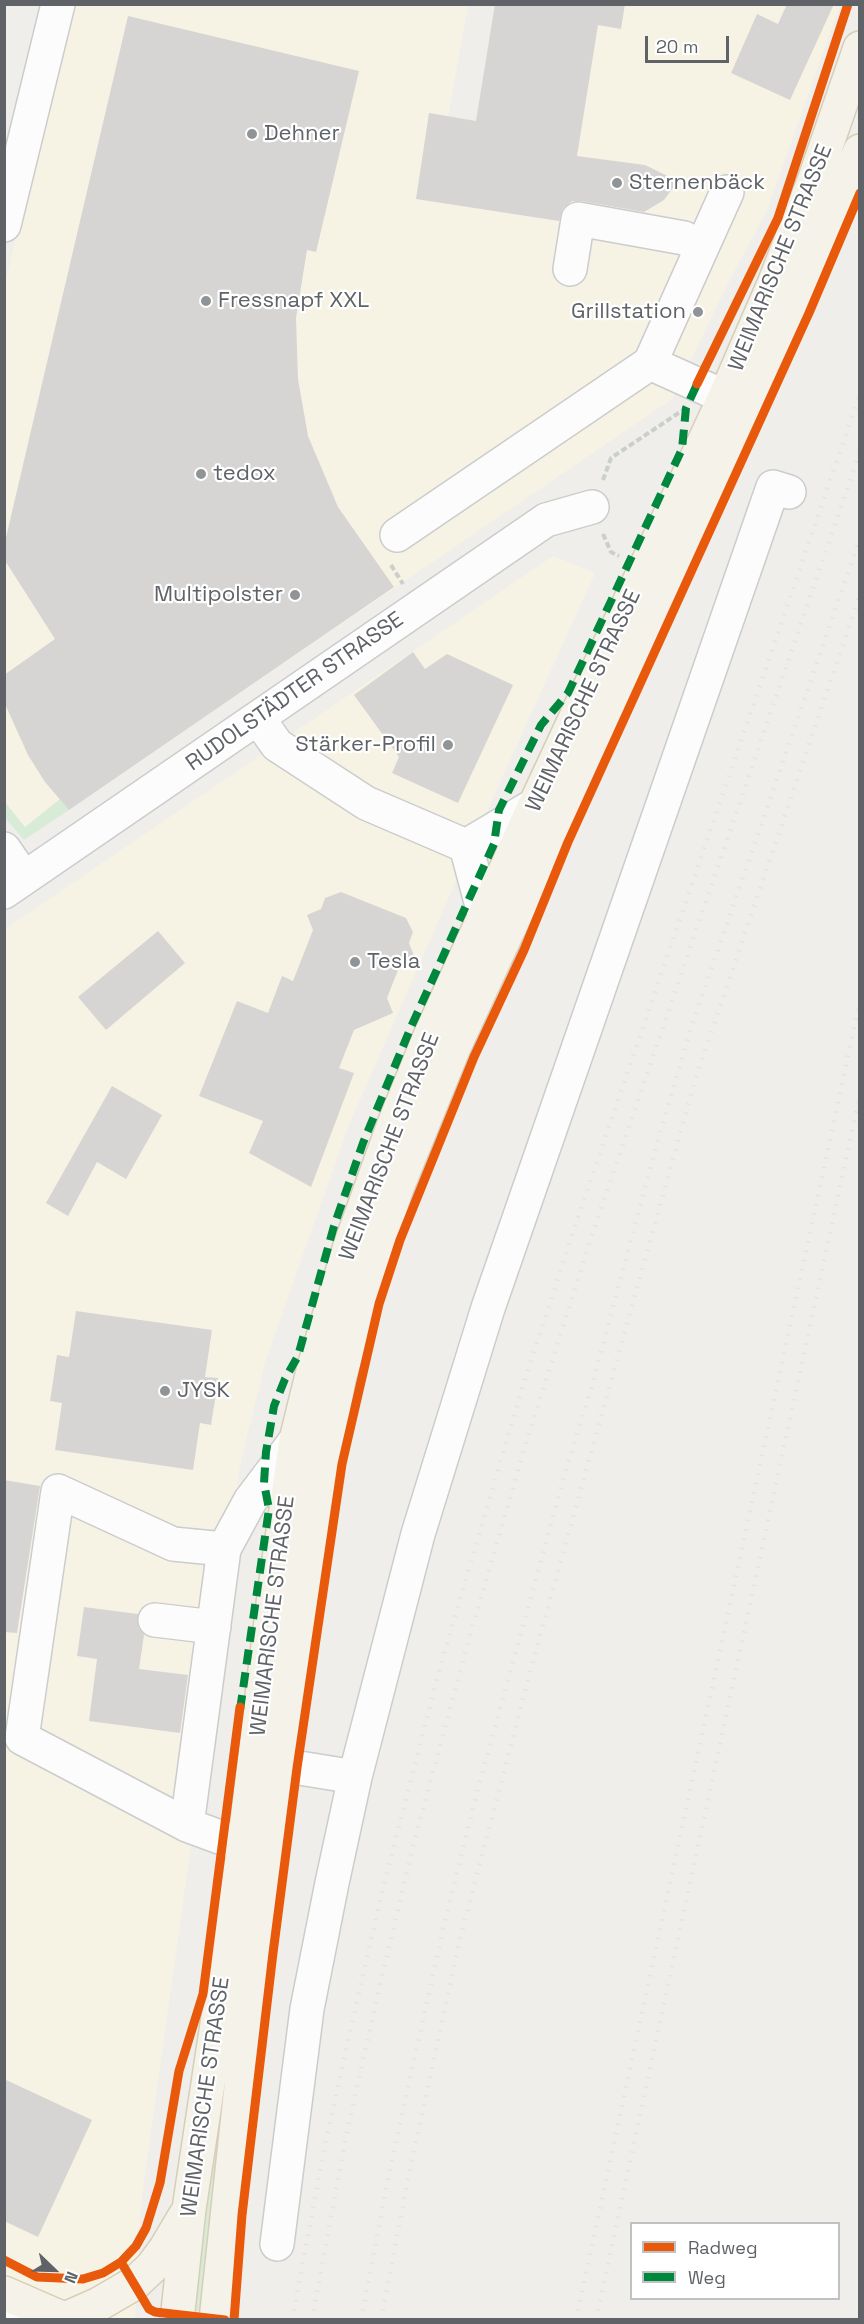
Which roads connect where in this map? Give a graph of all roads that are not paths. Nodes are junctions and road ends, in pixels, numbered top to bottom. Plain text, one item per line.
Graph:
1 (58, 4) edge
2 (860, 48) edge
3 (860, 151) edge
4 (727, 192) dead end
5 (4, 225) edge
6 (702, 247) junction
7 (570, 269) dead end
8 (650, 363) junction
9 (725, 397) junction
10 (789, 492) dead end
11 (592, 507) road end
12 (397, 535) dead end
13 (258, 718) junction
14 (535, 805) junction
15 (466, 846) junction
16 (4, 849) edge
17 (14, 885) edge
18 (485, 917) junction
19 (297, 1440) junction
20 (224, 1548) junction
21 (155, 1620) dead end
22 (214, 1627) junction
23 (281, 1765) junction
24 (355, 1777) junction
25 (187, 1825) junction
26 (244, 1846) junction
27 (189, 2209) junction
28 (277, 2244) dead end
29 (11, 2305) edge
30 (65, 2319) edge
31 (177, 2319) edge
32 (216, 2319) edge

1 - 5 street
2 - 9 main road, WEIMARISCHE STRASSE
3 - 23 main road, WEIMARISCHE STRASSE
4 - 6 street
6 - 7 street
6 - 8 street
8 - 9 street
8 - 12 street
9 - 14 main road, WEIMARISCHE STRASSE
10 - 24 street
11 - 13 street, RUDOLSTÄDTER STRASSE
13 - 15 street
13 - 17 street, RUDOLSTÄDTER STRASSE
14 - 15 street
14 - 18 main road, WEIMARISCHE STRASSE
15 - 18 street
16 - 17 street
18 - 19 main road, WEIMARISCHE STRASSE
19 - 20 street
19 - 26 main road, WEIMARISCHE STRASSE
20 - 22 street
20 - 25 street
21 - 22 street
22 - 25 street
23 - 24 street
23 - 32 main road, WEIMARISCHE STRASSE
24 - 28 street
25 - 26 street
26 - 27 main road, WEIMARISCHE STRASSE
27 - 30 main road
27 - 31 main road, WEIMARISCHE STRASSE
29 - 30 main road

